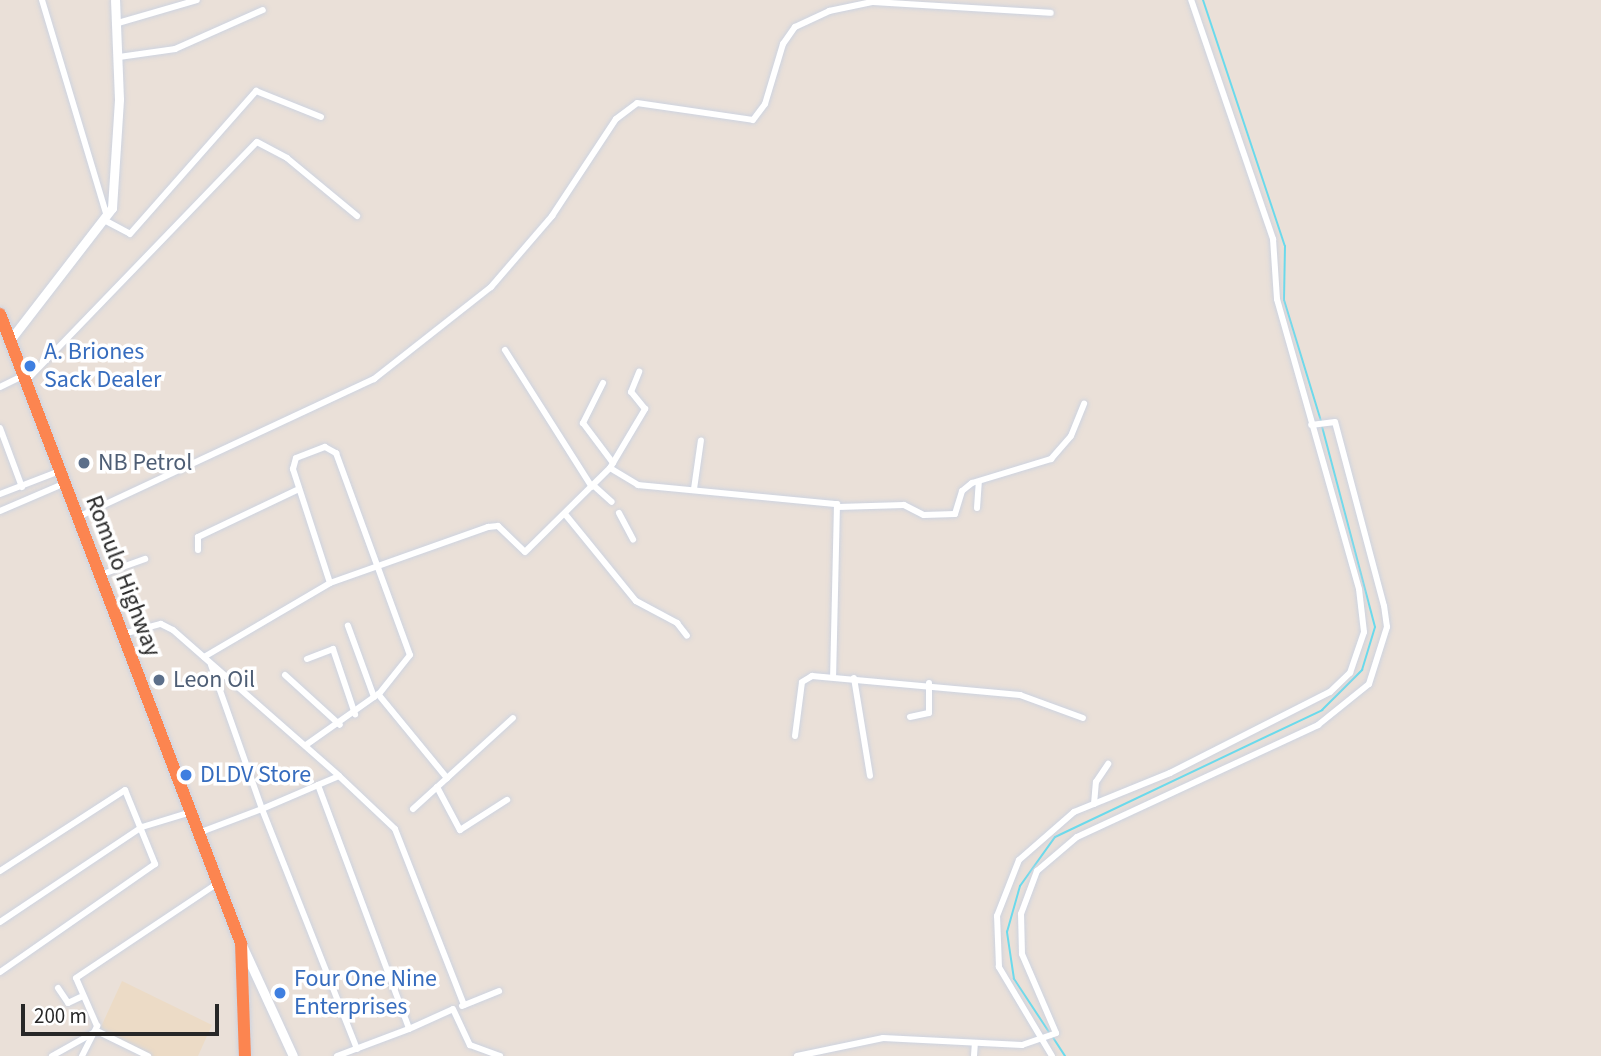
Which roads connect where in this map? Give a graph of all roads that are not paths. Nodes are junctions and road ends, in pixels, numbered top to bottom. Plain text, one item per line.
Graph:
1 (42, 0) edge
2 (115, 0) edge
3 (197, 0) edge
4 (1191, 0) edge
5 (263, 10) dead end
6 (1051, 13) dead end
7 (118, 23) junction
8 (119, 57) junction
9 (321, 117) dead end
10 (357, 216) dead end
11 (106, 219) junction
12 (0, 315) edge
13 (10, 340) junction
14 (505, 349) dead end
15 (639, 372) dead end
16 (25, 378) junction
17 (603, 383) dead end
18 (0, 387) edge
19 (1084, 404) dead end
20 (1314, 424) junction
21 (0, 428) edge
22 (701, 440) dead end
23 (612, 466) junction
24 (62, 477) junction
25 (979, 482) junction
26 (22, 486) junction
27 (592, 486) junction
28 (694, 489) junction
29 (298, 490) junction
30 (0, 495) edge
31 (612, 502) dead end
32 (838, 507) junction
33 (976, 508) dead end
34 (0, 511) edge
35 (565, 513) junction
36 (619, 513) dead end
37 (78, 517) junction
38 (633, 539) dead end
39 (198, 550) dead end
40 (145, 559) dead end
41 (377, 566) junction
42 (100, 575) junction
43 (330, 583) junction
44 (348, 626) dead end
45 (123, 634) junction
46 (687, 636) dead end
47 (204, 657) junction
48 (307, 660) dead end
49 (211, 663) junction
50 (285, 675) dead end
51 (833, 676) junction
52 (854, 678) junction
53 (929, 683) junction
54 (376, 695) junction
55 (355, 714) junction
56 (910, 717) dead end
57 (513, 718) dead end
58 (1083, 718) dead end
59 (340, 725) junction
60 (794, 736) dead end
61 (306, 745) junction
62 (1108, 764) dead end
63 (339, 776) junction
64 (870, 776) dead end
65 (447, 778) junction
66 (318, 785) junction
67 (437, 787) junction
68 (507, 800) dead end
69 (1094, 804) junction
70 (262, 809) junction
71 (413, 809) dead end
72 (192, 812) junction
73 (142, 827) junction
74 (201, 832) junction
75 (0, 871) edge
76 (218, 883) junction
77 (0, 922) edge
78 (241, 943) junction
79 (0, 972) edge
80 (58, 988) dead end
81 (499, 991) dead end
82 (80, 998) junction
83 (464, 1005) junction
84 (453, 1009) junction
85 (409, 1028) junction
86 (97, 1031) junction
87 (1043, 1040) junction
88 (975, 1042) junction
89 (357, 1049) junction
90 (52, 1056) edge
91 (82, 1056) edge
92 (148, 1056) edge
93 (245, 1056) edge
94 (293, 1056) edge
95 (337, 1056) edge
96 (500, 1056) edge
97 (797, 1056) edge
98 (974, 1056) edge
99 (1052, 1056) edge

1 - 11 street
2 - 7 street
3 - 7 street
4 - 20 street
5 - 8 street
6 - 37 street
7 - 8 street
8 - 11 street
9 - 11 street
10 - 16 street
11 - 13 street
12 - 13 highway, Romulo Highway
13 - 16 highway, Romulo Highway
14 - 27 street
15 - 23 street
16 - 18 street
16 - 24 highway, Romulo Highway
17 - 23 street
19 - 25 street
20 - 69 street
20 - 87 street
21 - 26 street
22 - 28 street
23 - 27 street
23 - 28 street
24 - 26 street
24 - 34 street
24 - 37 highway, Romulo Highway
25 - 32 street
25 - 33 street
26 - 30 street
27 - 31 street
27 - 35 street
28 - 32 street
29 - 39 street
29 - 41 street
29 - 43 street
32 - 51 street
35 - 41 street
35 - 46 street
36 - 38 street
37 - 42 highway, Romulo Highway
40 - 42 street
41 - 43 street
41 - 54 street
42 - 45 highway, Romulo Highway
43 - 47 street
44 - 54 street
45 - 47 street
45 - 72 highway, Romulo Highway
47 - 49 street
48 - 55 street
49 - 61 street
49 - 70 street
50 - 59 street
51 - 52 street
51 - 60 street
52 - 53 street
52 - 64 street
53 - 56 street
53 - 58 street
54 - 55 street
54 - 65 street
55 - 59 street
57 - 65 street
59 - 61 street
61 - 63 street
62 - 69 street
63 - 66 street
63 - 83 street
65 - 67 street
66 - 70 street
66 - 85 street
67 - 68 street
67 - 71 street
69 - 87 street
70 - 74 street
70 - 89 street
72 - 73 street
72 - 74 highway, Romulo Highway
73 - 75 street
73 - 77 street
73 - 79 street
74 - 76 highway, Romulo Highway
76 - 78 highway, Romulo Highway
76 - 82 street
78 - 93 highway, Romulo Highway
78 - 94 street
80 - 82 street
81 - 83 street
82 - 86 street
83 - 84 street
84 - 85 street
84 - 96 street
85 - 89 street
86 - 90 street
86 - 91 street
86 - 92 street
87 - 88 street
87 - 99 street
88 - 97 street
88 - 98 street
89 - 95 street

